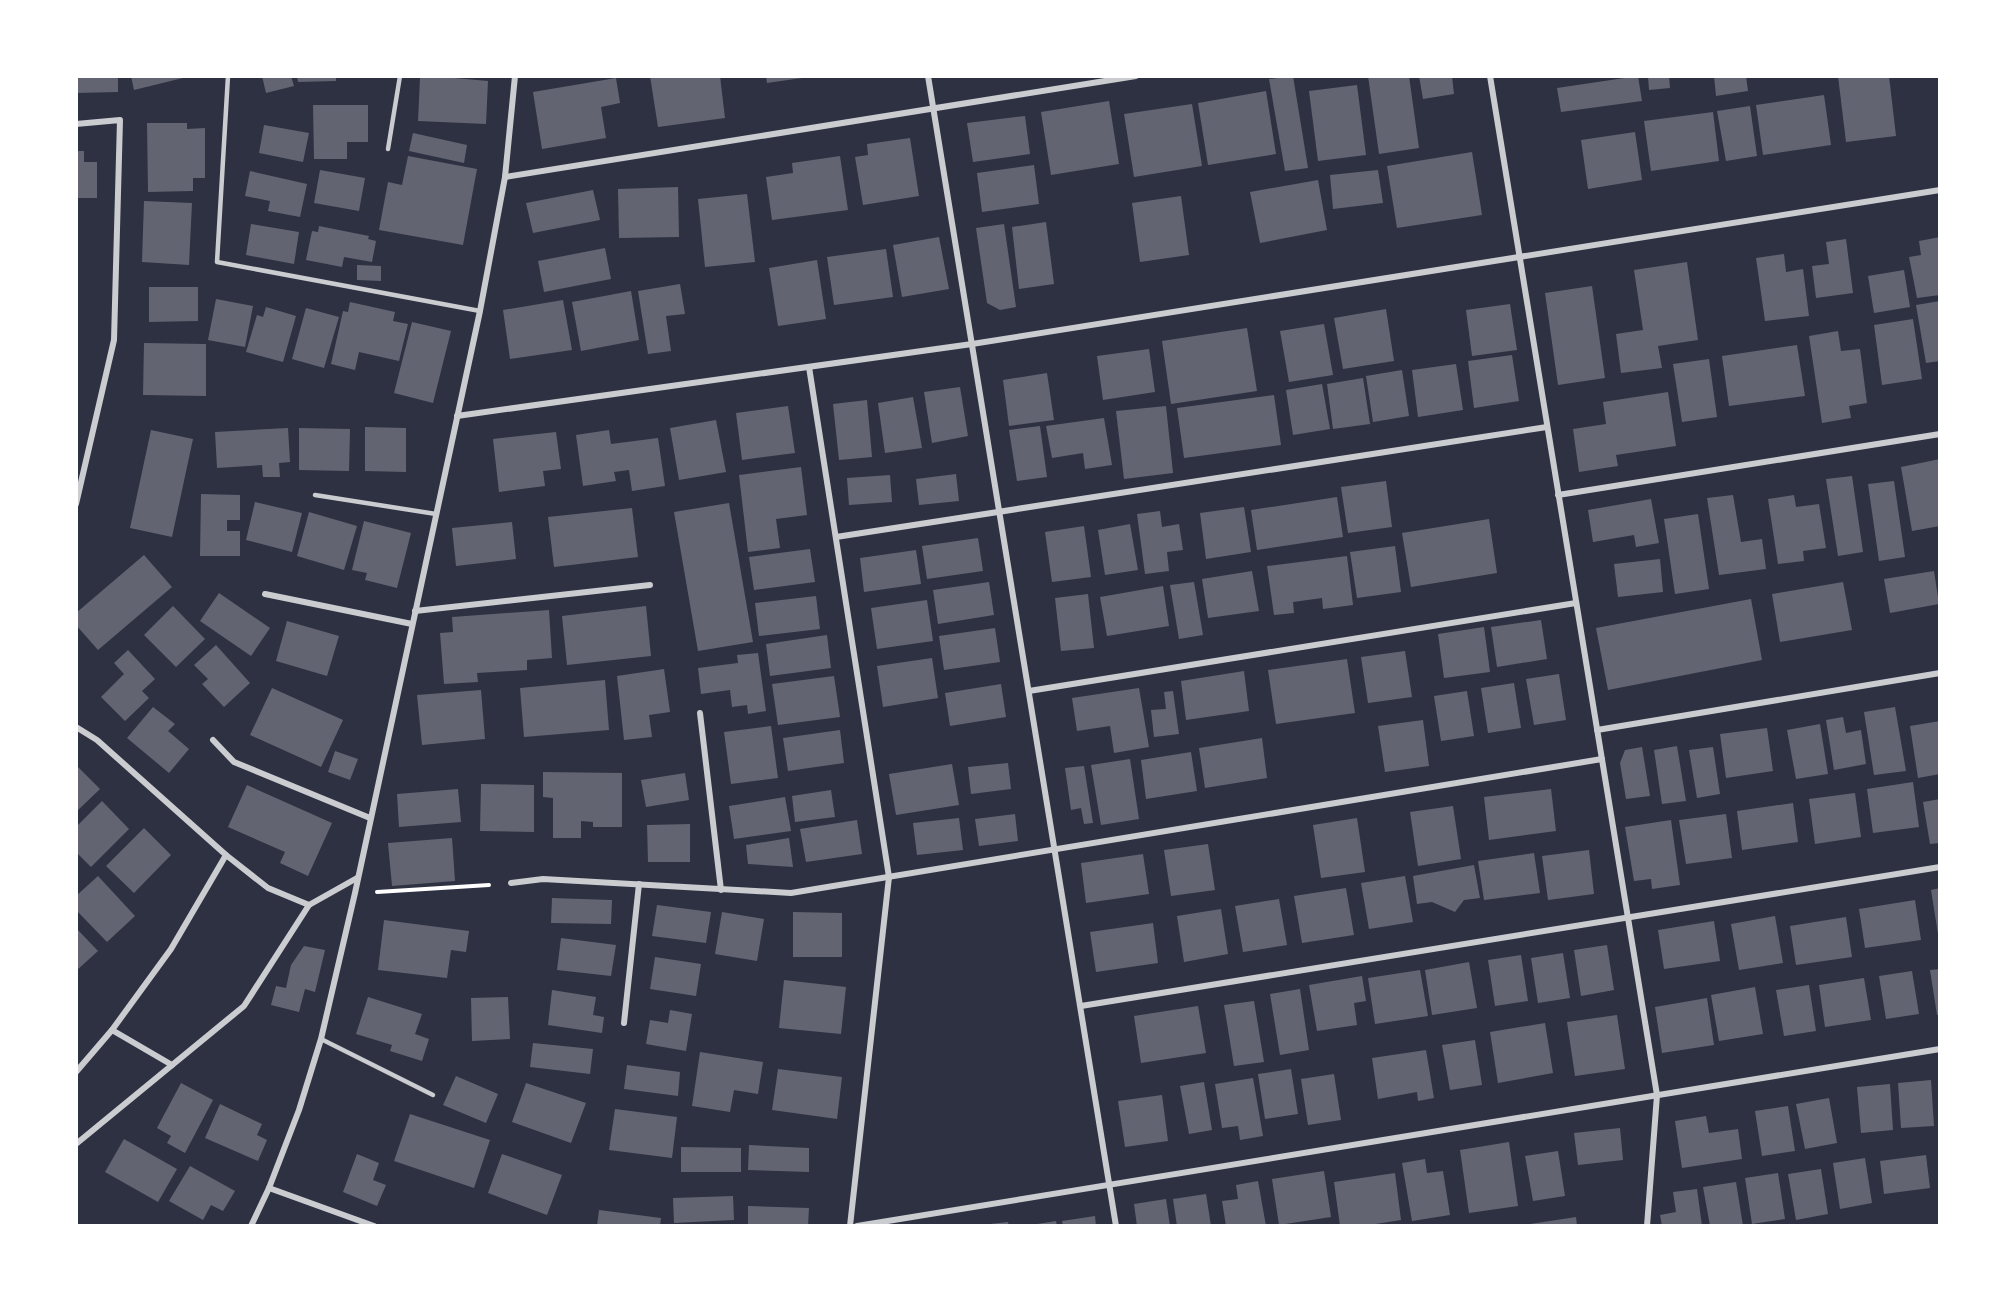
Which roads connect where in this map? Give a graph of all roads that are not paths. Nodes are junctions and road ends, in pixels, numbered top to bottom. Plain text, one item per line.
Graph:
1 (228, 76) edge
2 (400, 76) edge
3 (515, 76) edge
4 (928, 76) edge
5 (1136, 76) edge
6 (1490, 76) edge
7 (934, 109) junction
8 (76, 124) edge
9 (388, 149) dead end
10 (505, 177) junction
11 (1940, 190) edge
12 (1519, 256) junction
13 (480, 310) junction
14 (972, 344) junction
15 (809, 367) junction
16 (457, 416) junction
17 (1547, 427) junction
18 (1940, 434) edge
19 (315, 495) dead end
20 (1558, 495) junction
21 (76, 504) edge
22 (1000, 512) junction
23 (436, 514) junction
24 (836, 537) junction
25 (650, 585) dead end
26 (265, 594) dead end
27 (1576, 603) junction
28 (415, 611) junction
29 (412, 624) junction
30 (1940, 673) edge
31 (1029, 692) junction
32 (700, 713) dead end
33 (76, 727) edge
34 (1597, 730) junction
35 (213, 740) dead end
36 (1602, 759) junction
37 (370, 818) junction
38 (1055, 850) junction
39 (226, 855) junction
40 (1940, 867) edge
41 (889, 877) junction
42 (357, 878) junction
43 (511, 883) road end
44 (639, 884) junction
45 (722, 890) junction
46 (309, 905) junction
47 (1628, 917) junction
48 (1081, 1006) junction
49 (624, 1023) dead end
50 (112, 1030) junction
51 (321, 1039) junction
52 (1940, 1049) edge
53 (172, 1065) junction
54 (76, 1072) edge
55 (433, 1095) dead end
56 (1657, 1095) junction
57 (76, 1144) edge
58 (1110, 1184) junction
59 (269, 1188) junction
60 (251, 1226) edge
61 (374, 1226) edge
62 (850, 1226) edge
63 (857, 1226) edge
64 (1116, 1226) edge
65 (1647, 1226) edge

1 - 13 lane
2 - 9 lane
3 - 10 street
4 - 7 street
5 - 7 street
6 - 12 street
7 - 10 street
7 - 14 street
8 - 21 street
10 - 13 street
11 - 12 street
12 - 14 street
12 - 17 street
13 - 16 street
14 - 15 street
14 - 22 street
15 - 16 street
15 - 24 street
16 - 23 street
17 - 20 street
17 - 22 street
18 - 20 street
19 - 23 lane
20 - 27 street
22 - 24 street
22 - 31 street
23 - 28 street
24 - 41 street
25 - 28 street
26 - 29 street
27 - 31 street
27 - 34 street
28 - 29 street
29 - 37 street
30 - 34 street
31 - 38 street
32 - 45 street
33 - 39 street
34 - 36 street
35 - 37 street
36 - 38 street
36 - 47 street
37 - 42 street
38 - 41 street
38 - 48 street
39 - 46 street
39 - 50 street
40 - 47 street
41 - 45 street
41 - 62 street
42 - 46 street
42 - 51 street
43 - 44 street
44 - 45 street
44 - 49 street
46 - 53 street
47 - 48 street
47 - 56 street
48 - 58 street
50 - 53 street
50 - 54 street
51 - 55 lane
51 - 59 street
52 - 56 street
53 - 57 street
56 - 58 street
56 - 65 street
58 - 63 street
58 - 64 street
59 - 60 street
59 - 61 street

